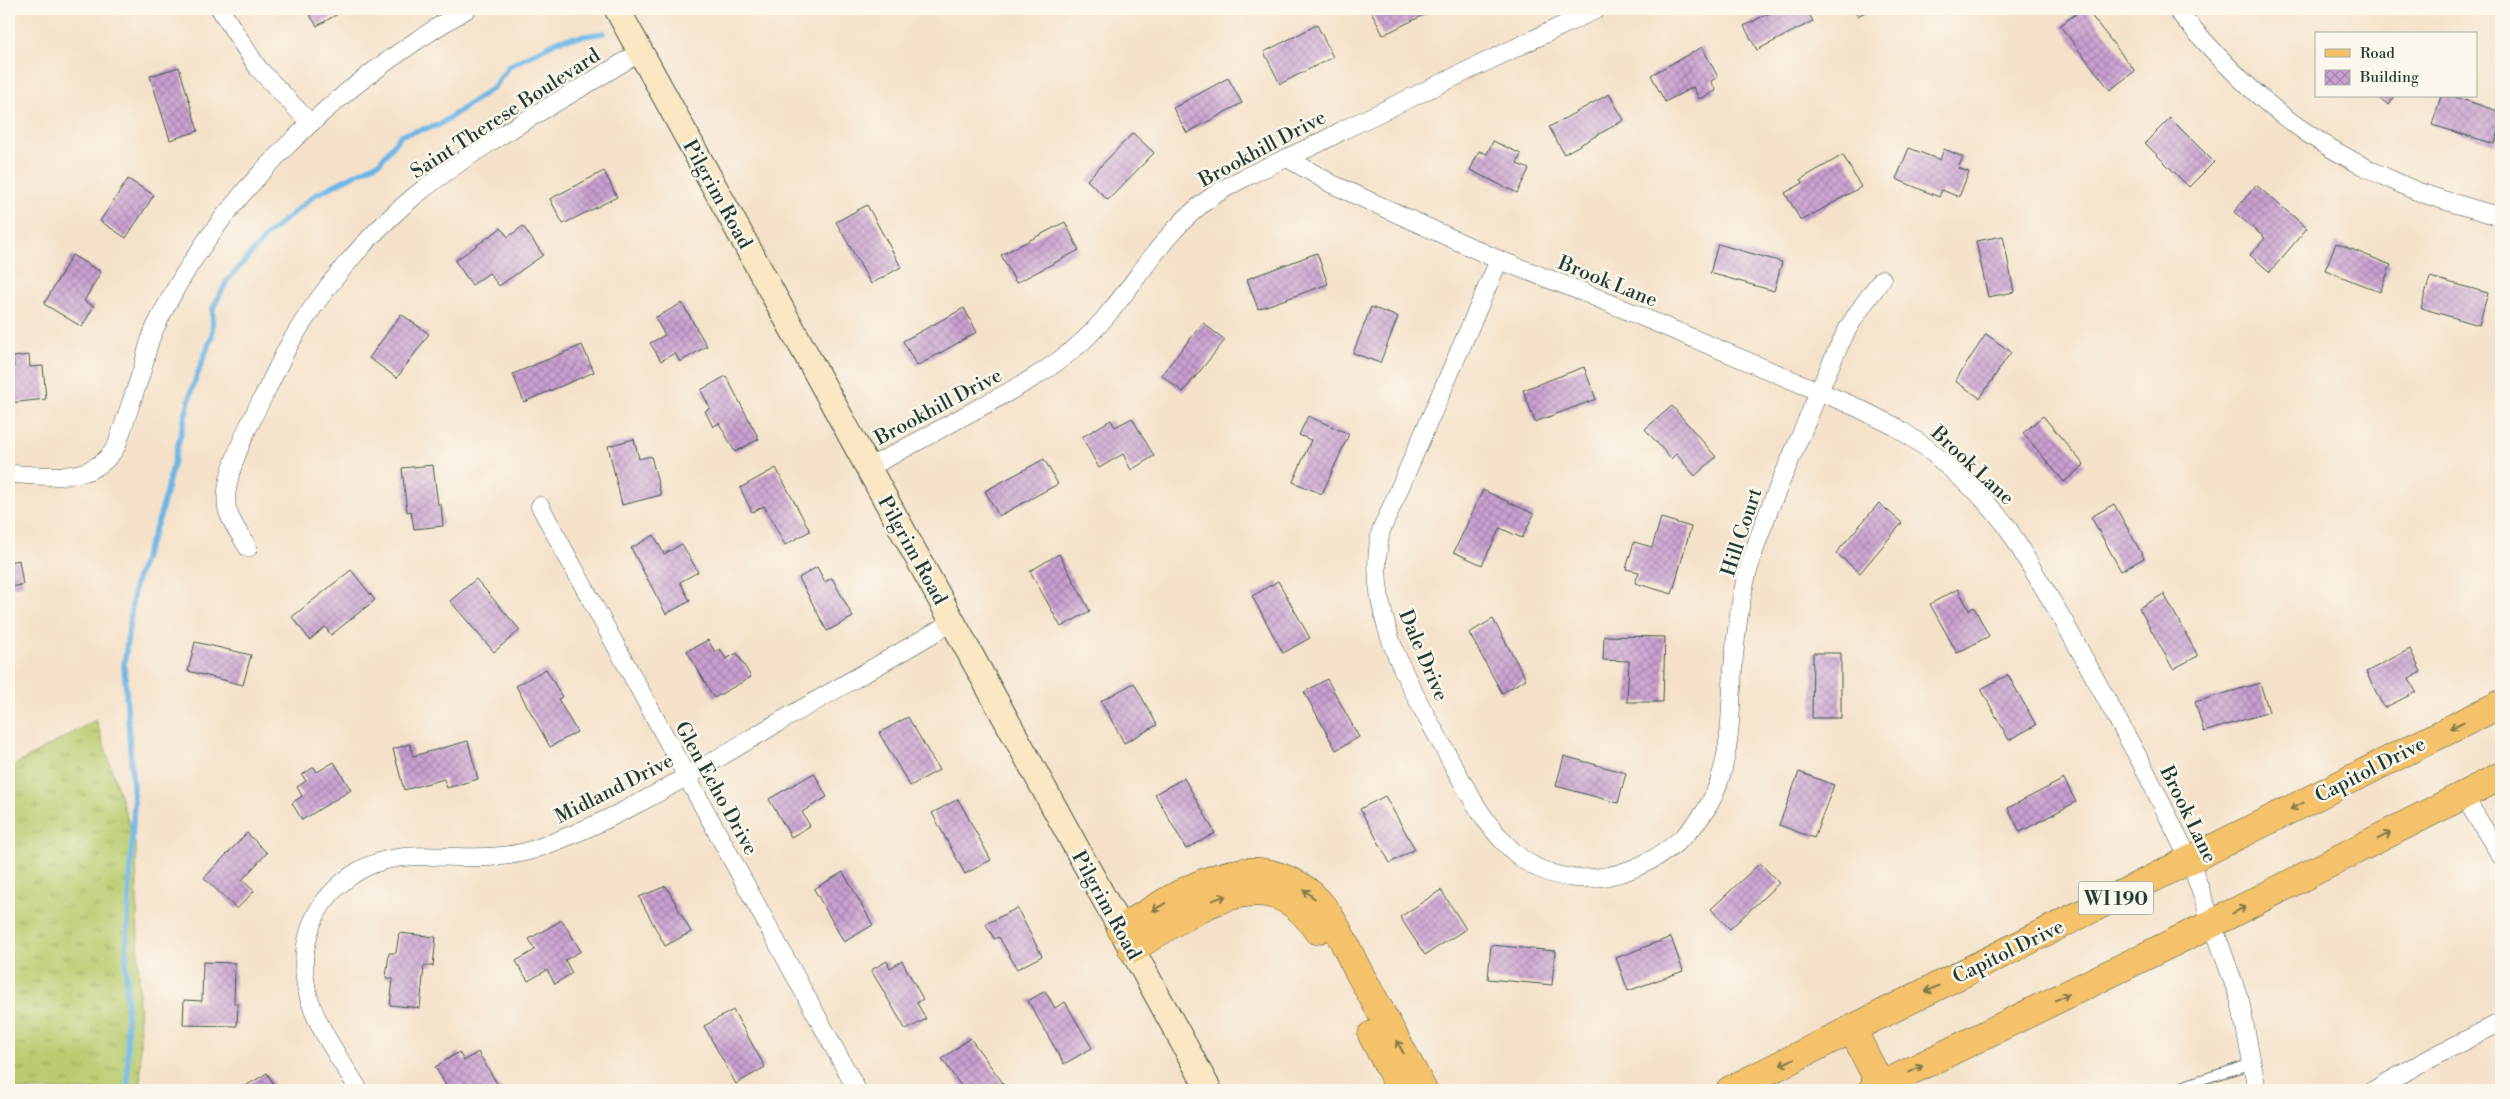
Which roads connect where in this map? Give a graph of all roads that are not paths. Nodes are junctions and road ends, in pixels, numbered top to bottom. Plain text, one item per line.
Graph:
1 (220, 9) edge
2 (468, 9) edge
3 (617, 9) edge
4 (1597, 9) edge
5 (2176, 9) edge
6 (640, 52) junction
7 (310, 123) junction
8 (1289, 159) junction
9 (2501, 217) edge
10 (1499, 260) junction
11 (1882, 279) dead end
12 (1820, 391) junction
13 (868, 468) junction
14 (9, 474) edge
15 (540, 506) dead end
16 (248, 548) dead end
17 (952, 622) junction
18 (2501, 704) edge
19 (688, 775) junction
20 (2501, 776) edge
21 (2463, 795) junction
22 (1701, 816) joint
23 (2501, 856) edge
24 (2190, 861) junction
25 (2213, 923) junction
26 (1126, 939) junction
27 (2501, 1022) edge
28 (1852, 1029) junction
29 (2252, 1063) junction
30 (1879, 1089) edge
31 (359, 1090) edge
32 (857, 1090) edge
33 (1209, 1090) edge
34 (1401, 1090) edge
35 (1424, 1090) edge
36 (1730, 1090) edge
37 (2174, 1090) edge
38 (2257, 1090) edge
39 (2374, 1090) edge

1 - 7 street
2 - 7 street
3 - 6 main road, Pilgrim Road
4 - 8 street, Brookhill Drive
5 - 9 street
6 - 13 main road, Pilgrim Road
6 - 16 street, Saint Therese Boulevard
7 - 14 street
8 - 10 street, Brook Lane
8 - 13 street, Brookhill Drive
10 - 12 street, Brook Lane
10 - 22 street, Dale Drive
11 - 12 street, Hill Court
12 - 22 street, Hill Court
12 - 24 street, Brook Lane
13 - 17 main road, Pilgrim Road
15 - 19 street, Glen Echo Drive
17 - 19 street, Midland Drive
17 - 26 main road, Pilgrim Road
18 -> 24 main road, Capitol Drive / WI 190
19 - 31 street, Midland Drive
19 - 32 street, Glen Echo Drive
20 - 21 main road
21 - 23 street
25 -> 21 main road
24 - 25 street, Brook Lane
24 -> 28 main road, Capitol Drive / WI 190
25 - 29 street, Brook Lane
30 -> 25 main road
26 - 33 main road, Pilgrim Road
26 -> 34 main road
35 -> 26 main road
27 - 39 street
28 - 30 main road
28 -> 36 main road, Capitol Drive / WI 190
29 - 37 lane
29 - 38 street, Brook Lane

